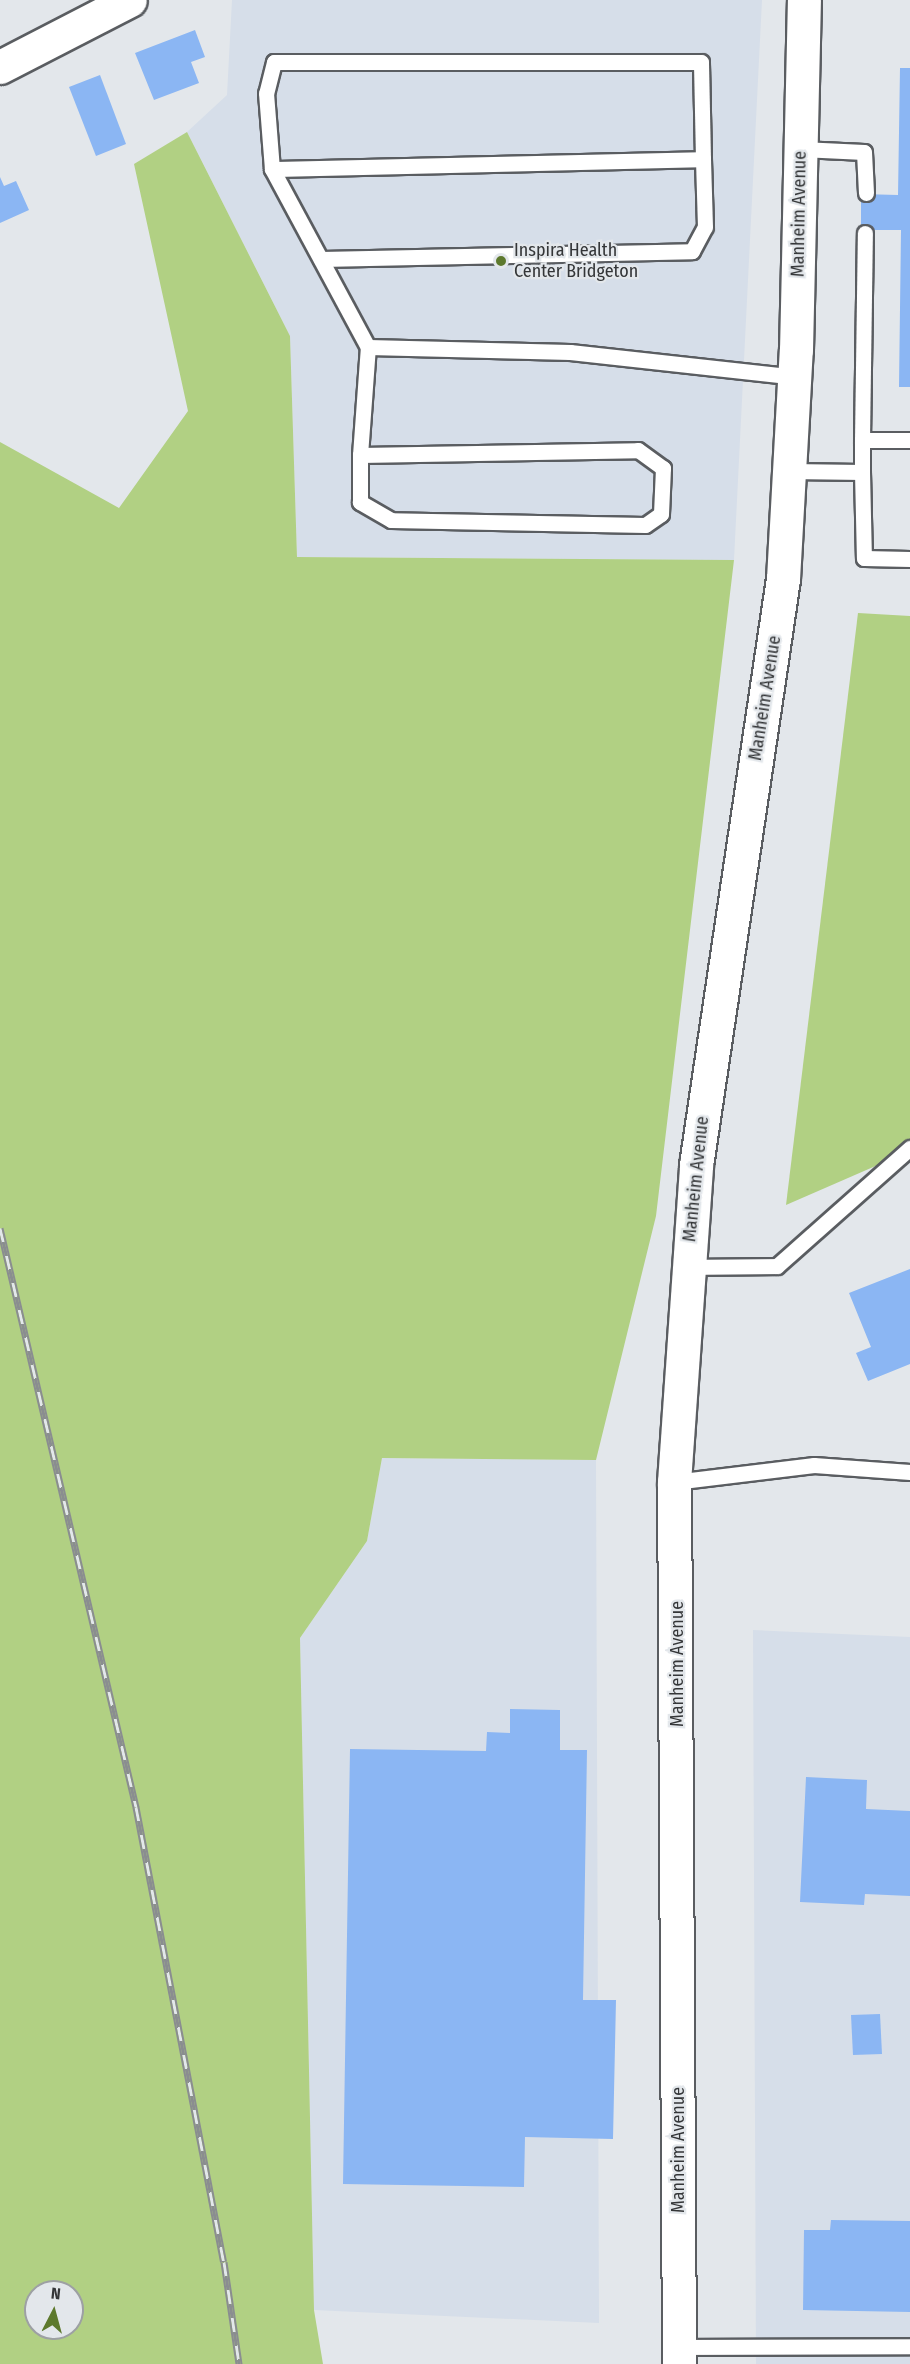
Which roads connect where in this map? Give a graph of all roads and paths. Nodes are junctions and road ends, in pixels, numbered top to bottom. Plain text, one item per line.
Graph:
1 (130, 0) edge
2 (804, 0) edge
3 (0, 67) edge
4 (801, 149) junction
5 (703, 159) junction
6 (272, 169) junction
7 (866, 193) dead end
8 (865, 233) dead end
9 (321, 260) junction
10 (368, 347) junction
11 (795, 377) junction
12 (862, 440) junction
13 (910, 440) edge
14 (360, 454) junction
15 (789, 471) junction
16 (862, 471) junction
17 (910, 558) edge
18 (910, 1148) edge
19 (688, 1267) junction
20 (910, 1472) edge
21 (674, 1482) junction
22 (910, 2346) edge
23 (679, 2355) edge

1 - 3 street
2 - 4 street, Manheim Avenue
4 - 7 lane
4 - 11 street, Manheim Avenue
5 - 6 lane
5 - 6 lane
5 - 9 lane
6 - 9 lane
8 - 12 lane
9 - 10 lane
10 - 11 lane
10 - 14 lane
11 - 15 street, Manheim Avenue
12 - 13 lane
12 - 16 lane
14 - 14 lane
15 - 16 lane
15 - 19 street, Manheim Avenue
16 - 17 lane
18 - 19 lane
19 - 21 street, Manheim Avenue
20 - 21 lane
21 - 23 street, Manheim Avenue
22 - 23 lane

